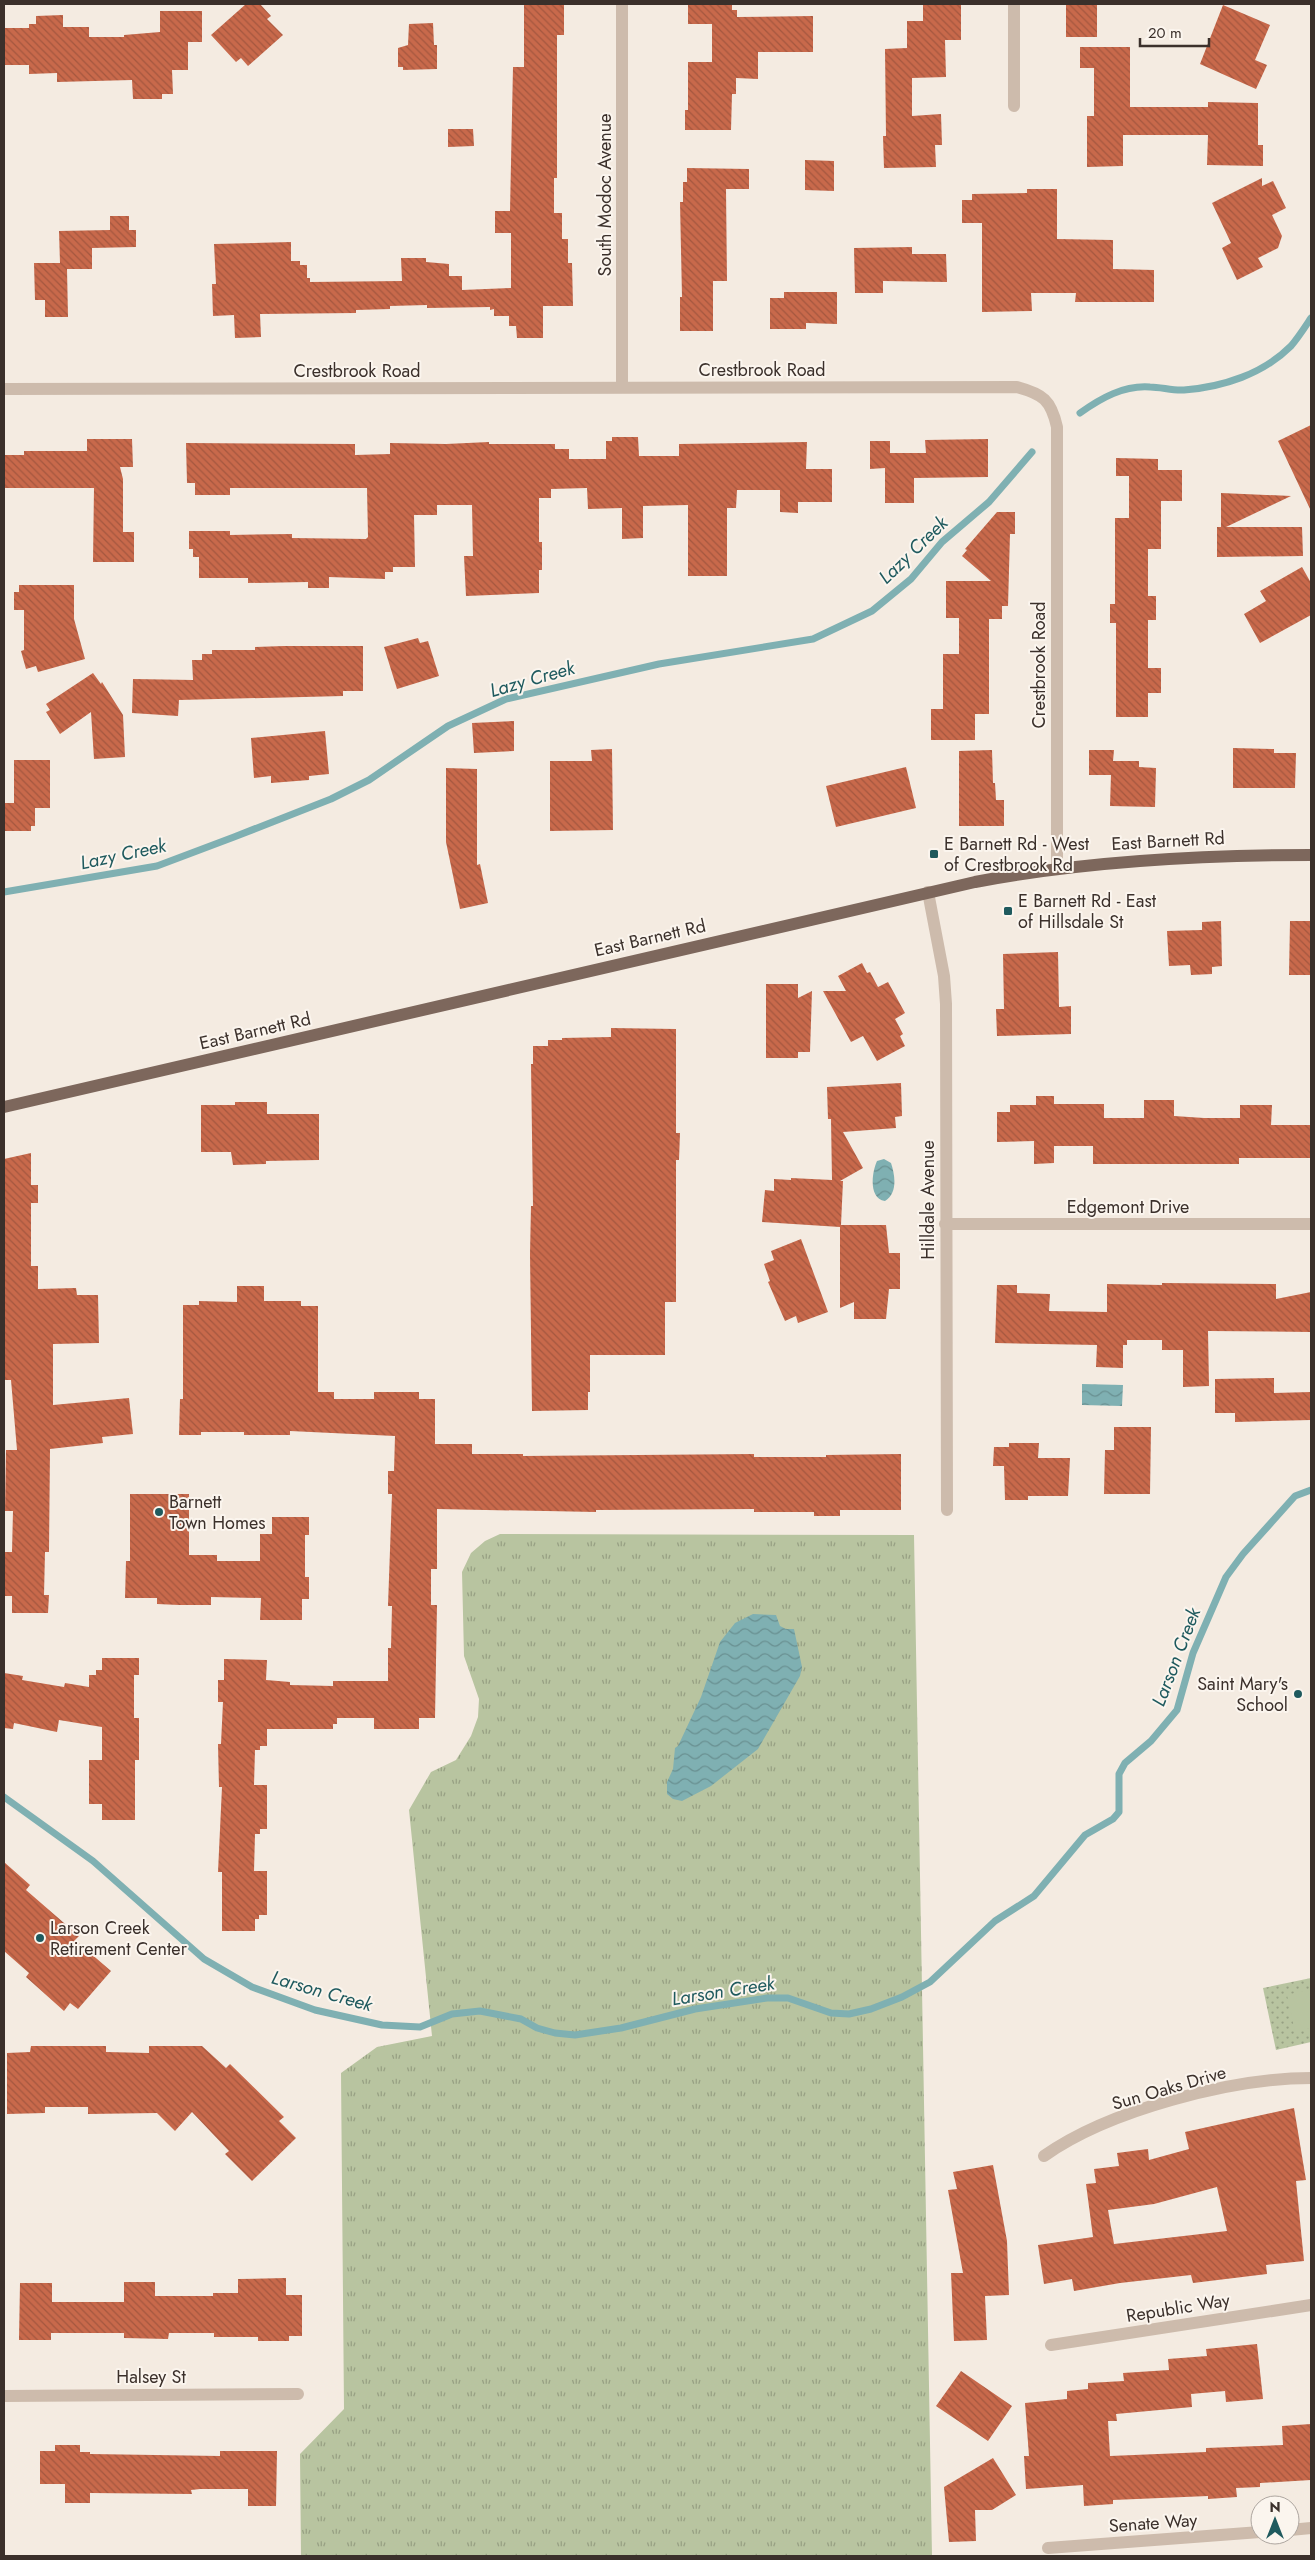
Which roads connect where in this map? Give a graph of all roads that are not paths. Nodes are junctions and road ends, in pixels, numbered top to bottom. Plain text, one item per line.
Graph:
1 (622, 4) edge
2 (1014, 4) edge
3 (1014, 106) dead end
4 (622, 387) junction
5 (4, 390) edge
6 (1311, 855) edge
7 (1057, 869) junction
8 (928, 892) junction
9 (4, 1108) edge
10 (945, 1224) junction
11 (1311, 1224) edge
12 (947, 1510) dead end
13 (1311, 2078) edge
14 (1044, 2156) dead end
15 (1311, 2305) edge
16 (1050, 2345) dead end
17 (298, 2394) dead end
18 (4, 2396) edge
19 (1250, 2533) edge
20 (1048, 2548) dead end

1 - 4 street, South Modoc Avenue
2 - 3 street
4 - 5 street, Crestbrook Road
4 - 7 street, Crestbrook Road
6 - 7 main road, East Barnett Rd
7 - 8 main road, East Barnett Rd
8 - 9 main road, East Barnett Rd
8 - 10 street, Hilldale Avenue
10 - 11 street, Edgemont Drive
10 - 12 street, Hilldale Avenue
13 - 14 street, Sun Oaks Drive
15 - 16 street, Republic Way
17 - 18 street, Halsey St
19 - 20 street, Senate Way

